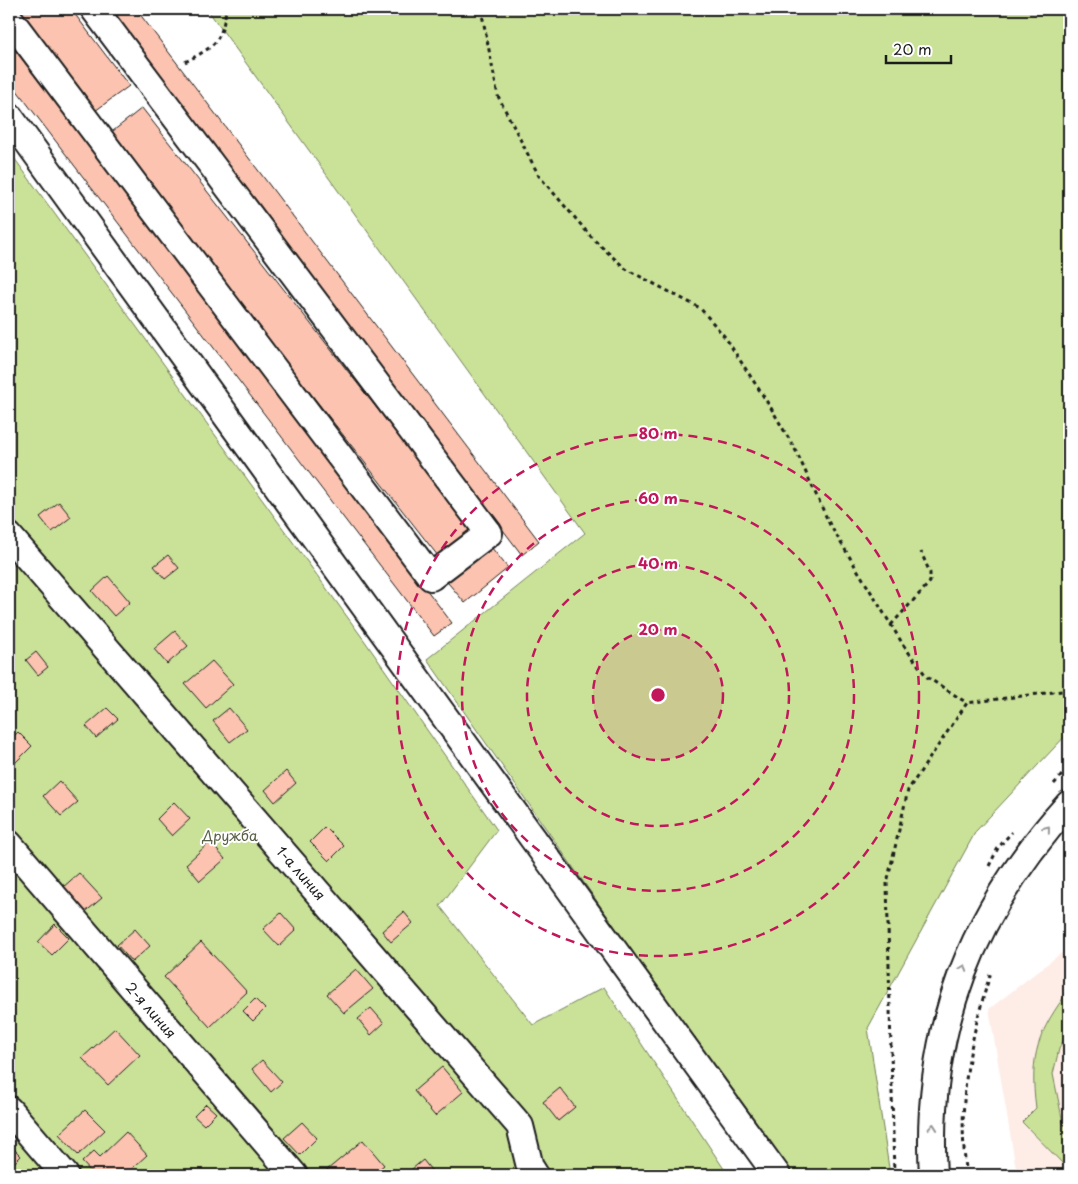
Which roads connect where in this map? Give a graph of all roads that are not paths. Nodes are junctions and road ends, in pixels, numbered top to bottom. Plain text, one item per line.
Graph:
1 (94, 9) edge
2 (9, 18) edge
3 (9, 116) edge
4 (9, 536) edge
5 (1069, 804) edge
6 (9, 844) edge
7 (9, 1110) edge
8 (65, 1175) edge
9 (294, 1175) edge
10 (535, 1175) edge
11 (777, 1175) edge
12 (933, 1175) edge

1 - 2 street
3 - 11 street
4 - 10 street, 1-а линия
12 -> 5 street
6 - 9 street, 2-я линия
7 - 8 street

